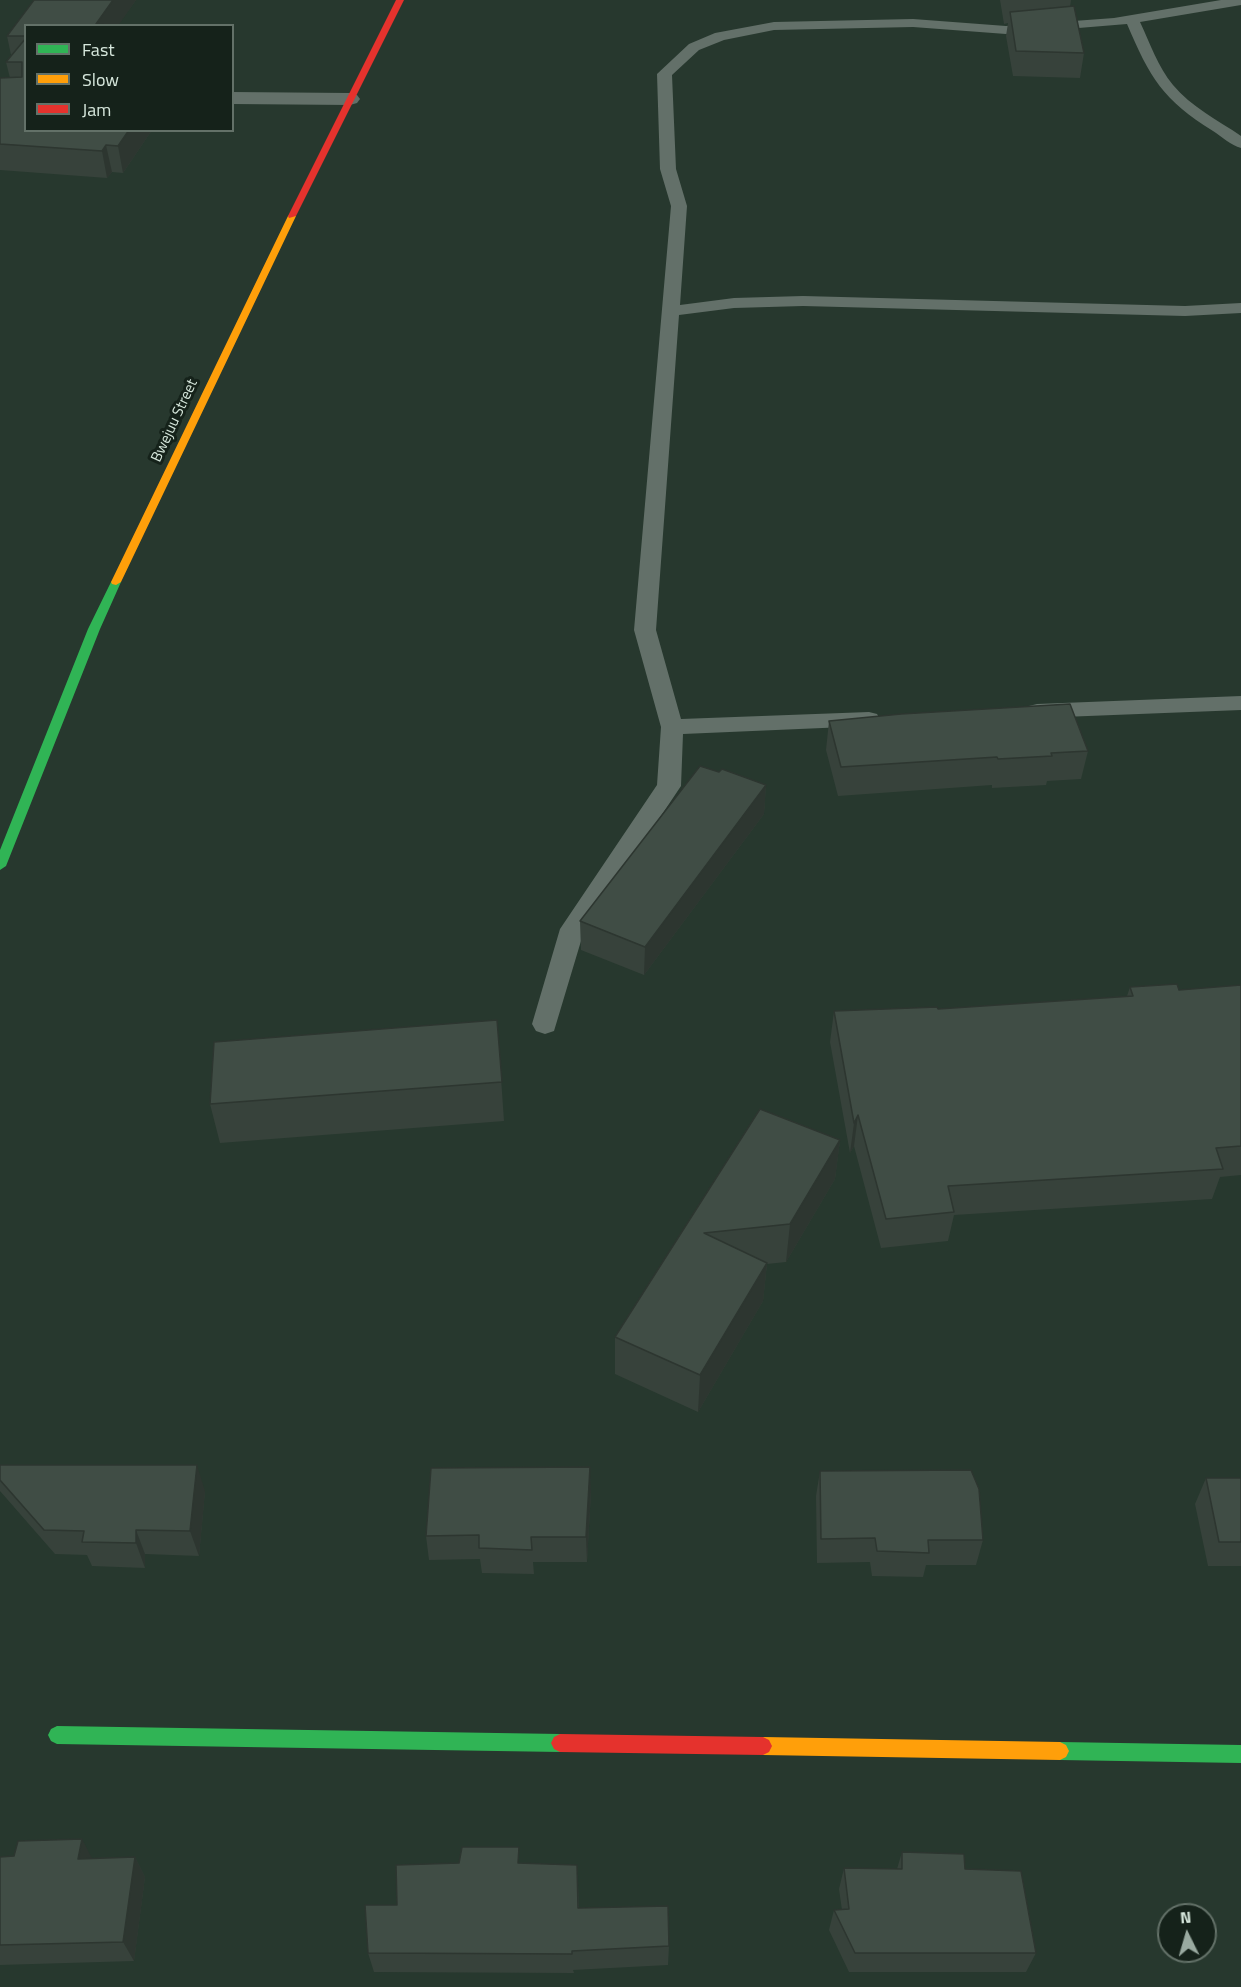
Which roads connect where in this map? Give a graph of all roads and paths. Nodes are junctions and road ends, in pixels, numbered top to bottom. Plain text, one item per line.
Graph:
1 (400, 0) edge
2 (1241, 1) edge
3 (1132, 19) junction
4 (234, 98) edge
5 (350, 99) junction
6 (1241, 143) edge
7 (1241, 308) edge
8 (671, 311) junction
9 (1241, 702) edge
10 (1016, 712) edge
11 (885, 718) edge
12 (672, 727) junction
13 (0, 866) edge
14 (545, 1024) dead end
15 (57, 1735) dead end
16 (1241, 1754) edge

1 - 5 street, Bwejuu Street
2 - 3 lane
3 - 6 lane
3 - 8 lane
4 - 5 street
5 - 13 street, Bwejuu Street
7 - 8 lane
8 - 12 lane
9 - 10 lane
11 - 12 lane
12 - 14 lane
15 - 16 street

